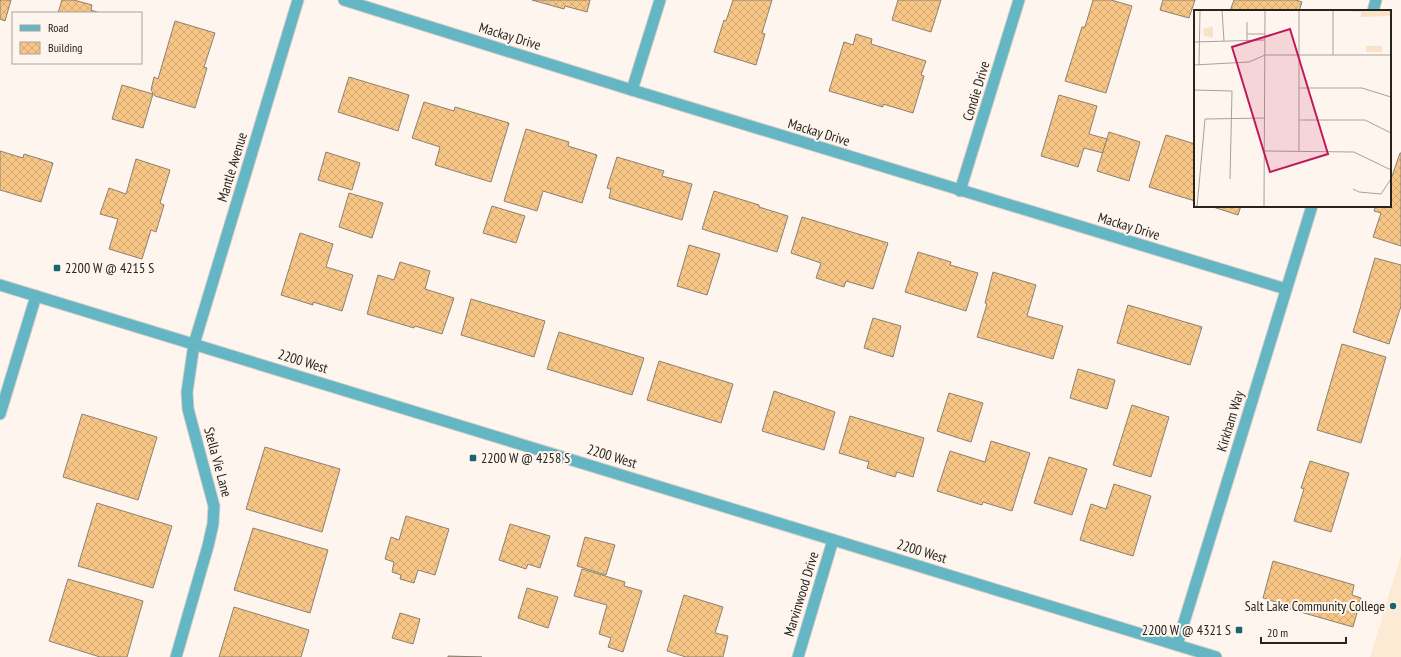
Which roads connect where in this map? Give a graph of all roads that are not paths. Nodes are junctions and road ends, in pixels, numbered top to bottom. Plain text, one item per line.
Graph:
1 (298, 0) edge
2 (344, 0) edge
3 (660, 0) edge
4 (1019, 0) edge
5 (1376, 0) edge
6 (1373, 10) edge
7 (632, 90) junction
8 (960, 191) junction
9 (1312, 207) edge
10 (0, 284) edge
11 (1286, 289) junction
12 (36, 296) junction
13 (194, 344) junction
14 (0, 414) edge
15 (833, 540) junction
16 (1177, 645) junction
17 (176, 657) edge
18 (798, 657) edge
19 (1216, 657) edge

1 - 13 street, Mantle Avenue
2 - 7 street, Mackay Drive
3 - 7 street
4 - 8 street, Condie Drive
5 - 6 street
7 - 8 street, Mackay Drive
8 - 11 street, Mackay Drive
9 - 11 street, Kirkham Way
10 - 12 street, 2200 West
11 - 16 street, Kirkham Way
12 - 13 street, 2200 West
12 - 14 street
13 - 15 street, 2200 West
13 - 17 street, Stella Vie Lane
15 - 16 street, 2200 West
15 - 18 street, Marvinwood Drive
16 - 19 street, 2200 West

